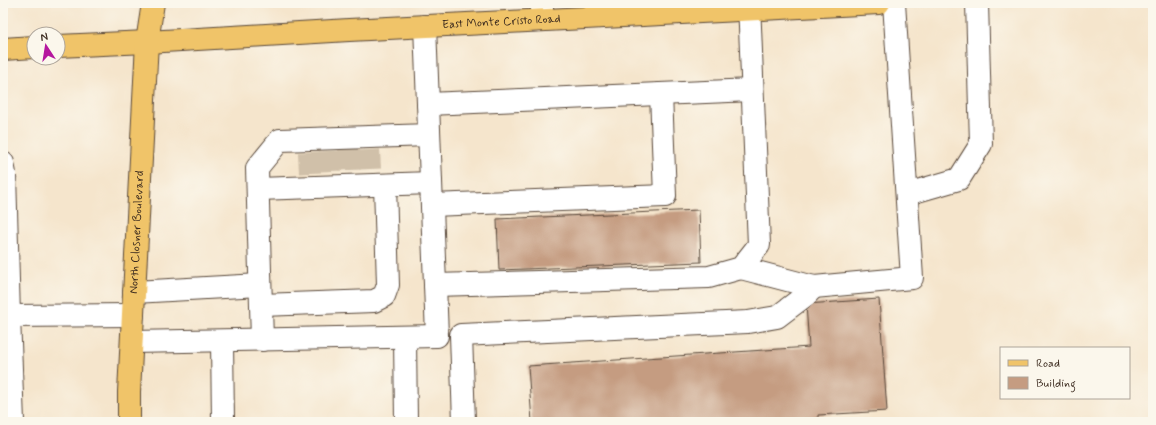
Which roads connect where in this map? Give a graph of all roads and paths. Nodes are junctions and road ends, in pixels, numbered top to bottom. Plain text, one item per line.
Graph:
1 (153, 3) edge
2 (878, 3) edge
3 (894, 3) edge
4 (977, 3) edge
5 (749, 6) edge
6 (660, 8) edge
7 (542, 12) edge
8 (425, 26) junction
9 (148, 42) junction
10 (66, 46) edge
11 (26, 48) edge
12 (3, 49) edge
13 (752, 90) junction
14 (661, 94) junction
15 (428, 104) junction
16 (429, 134) junction
17 (3, 163) edge
18 (342, 163) junction
19 (431, 183) junction
20 (258, 189) junction
21 (907, 194) junction
22 (432, 205) junction
23 (5, 255) edge
24 (741, 268) junction
25 (435, 285) junction
26 (814, 287) junction
27 (134, 292) junction
28 (261, 295) junction
29 (133, 315) junction
30 (6, 316) edge
31 (461, 335) junction
32 (437, 336) junction
33 (405, 337) junction
34 (222, 340) junction
35 (262, 340) junction
36 (132, 342) junction
37 (13, 422) edge
38 (129, 422) edge
39 (223, 422) edge
40 (406, 422) edge
41 (464, 422) edge

1 - 9 main road, North Closner Boulevard
2 - 5 main road, East Monte Cristo Road
3 - 21 lane
4 - 21 lane
5 - 6 main road, East Monte Cristo Road
5 - 13 lane
6 - 7 main road, East Monte Cristo Road
7 - 8 main road, East Monte Cristo Road
8 - 9 main road, East Monte Cristo Road
8 - 15 lane
9 - 10 main road, East Monte Cristo Road
9 - 27 main road, North Closner Boulevard
11 - 12 main road
13 - 14 lane
13 - 24 lane
14 - 15 lane
14 - 22 lane
15 - 16 lane
16 - 18 lane
16 - 19 lane
17 - 23 lane
18 - 19 lane
18 - 20 lane
18 - 20 lane
18 - 28 lane
19 - 22 lane
20 - 28 lane
21 - 26 lane
22 - 25 lane
23 - 30 lane
24 - 25 lane
24 - 26 lane
25 - 32 lane
26 - 31 lane
27 - 28 lane
27 - 29 main road, North Closner Boulevard
28 - 35 lane
29 - 30 lane
29 - 36 main road, North Closner Boulevard
30 - 37 lane
31 - 32 lane
31 - 41 lane
32 - 33 lane
33 - 35 lane
33 - 40 lane
34 - 35 lane
34 - 36 lane
34 - 39 lane
36 - 38 main road, North Closner Boulevard

